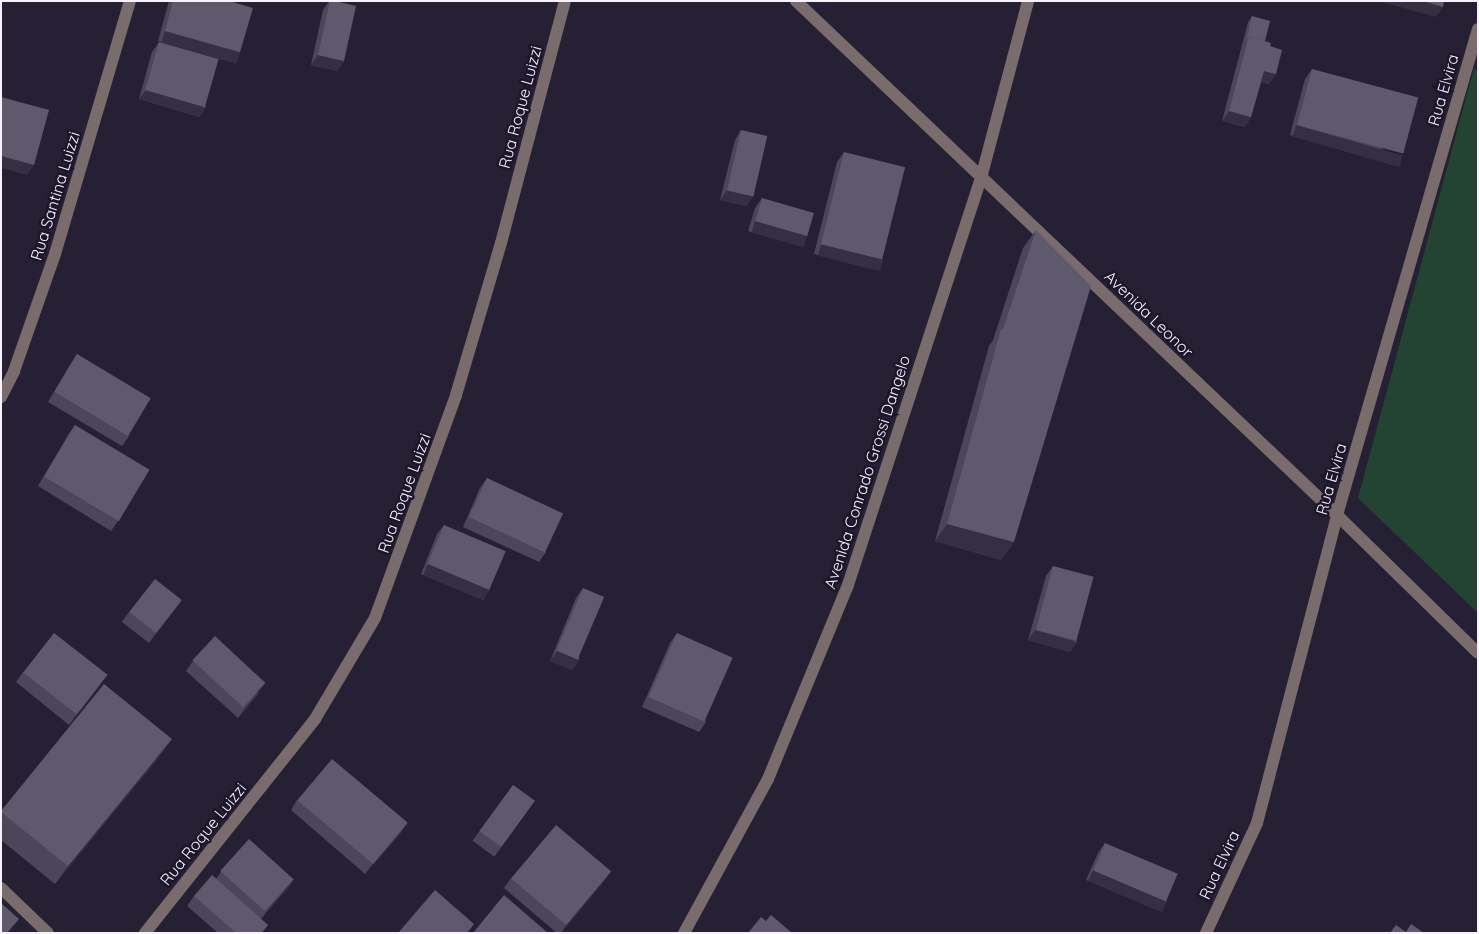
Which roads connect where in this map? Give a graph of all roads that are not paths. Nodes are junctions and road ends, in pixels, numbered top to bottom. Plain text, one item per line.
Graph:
1 (130, 1) edge
2 (565, 1) edge
3 (796, 1) edge
4 (1028, 1) edge
5 (1478, 30) edge
6 (981, 178) junction
7 (1, 397) edge
8 (1337, 515) junction
9 (1478, 653) edge
10 (1, 888) edge
11 (48, 933) edge
12 (145, 933) edge
13 (684, 933) edge
14 (1206, 933) edge

1 - 7 street, Rua Santina Luizzi
2 - 12 street, Rua Roque Luizzi
3 - 6 street, Avenida Leonor
4 - 6 street, Avenida Conrado Grossi Dangelo
5 - 8 street, Rua Elvira
6 - 8 street, Avenida Leonor
6 - 13 street, Avenida Conrado Grossi Dangelo
8 - 9 street, Avenida Leonor
8 - 14 street, Rua Elvira
10 - 11 street

